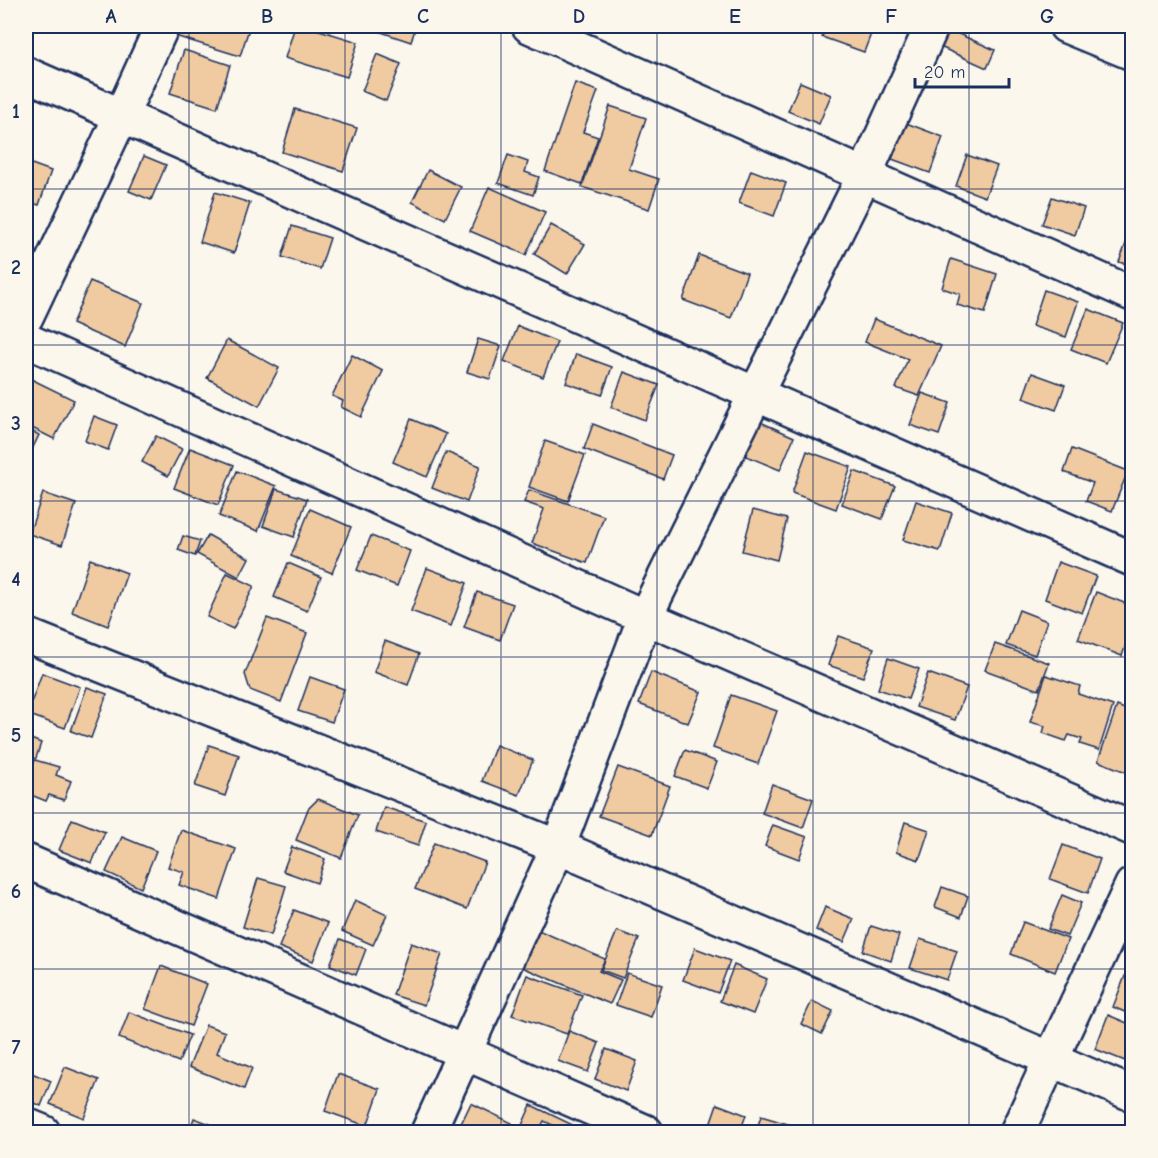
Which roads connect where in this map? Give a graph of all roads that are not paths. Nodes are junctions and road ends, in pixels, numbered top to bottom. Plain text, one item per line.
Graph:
1 (162, 26) edge
2 (529, 26) edge
3 (932, 26) edge
4 (1066, 26) edge
5 (1132, 54) edge
6 (26, 74) edge
7 (121, 116) junction
8 (866, 174) junction
9 (1132, 294) edge
10 (26, 317) edge
11 (26, 340) edge
12 (755, 396) junction
13 (1132, 560) edge
14 (645, 616) junction
15 (26, 635) edge
16 (1132, 828) edge
17 (558, 847) junction
18 (26, 861) edge
19 (1132, 885) edge
20 (466, 1053) junction
21 (1051, 1059) junction
22 (1132, 1094) edge
23 (26, 1125) edge
24 (43, 1132) edge
25 (428, 1132) edge
26 (646, 1132) edge
27 (1017, 1132) edge

1 - 7 street
2 - 8 street
3 - 8 street
4 - 5 street
6 - 7 street
7 - 10 street
7 - 12 street
8 - 9 street
8 - 12 street
11 - 14 street
12 - 13 street
12 - 14 street
14 - 16 street
14 - 17 street
15 - 17 street
17 - 20 street
17 - 21 street
18 - 20 street
19 - 21 street
20 - 25 street
20 - 26 street
21 - 22 street
21 - 27 street
23 - 24 street

